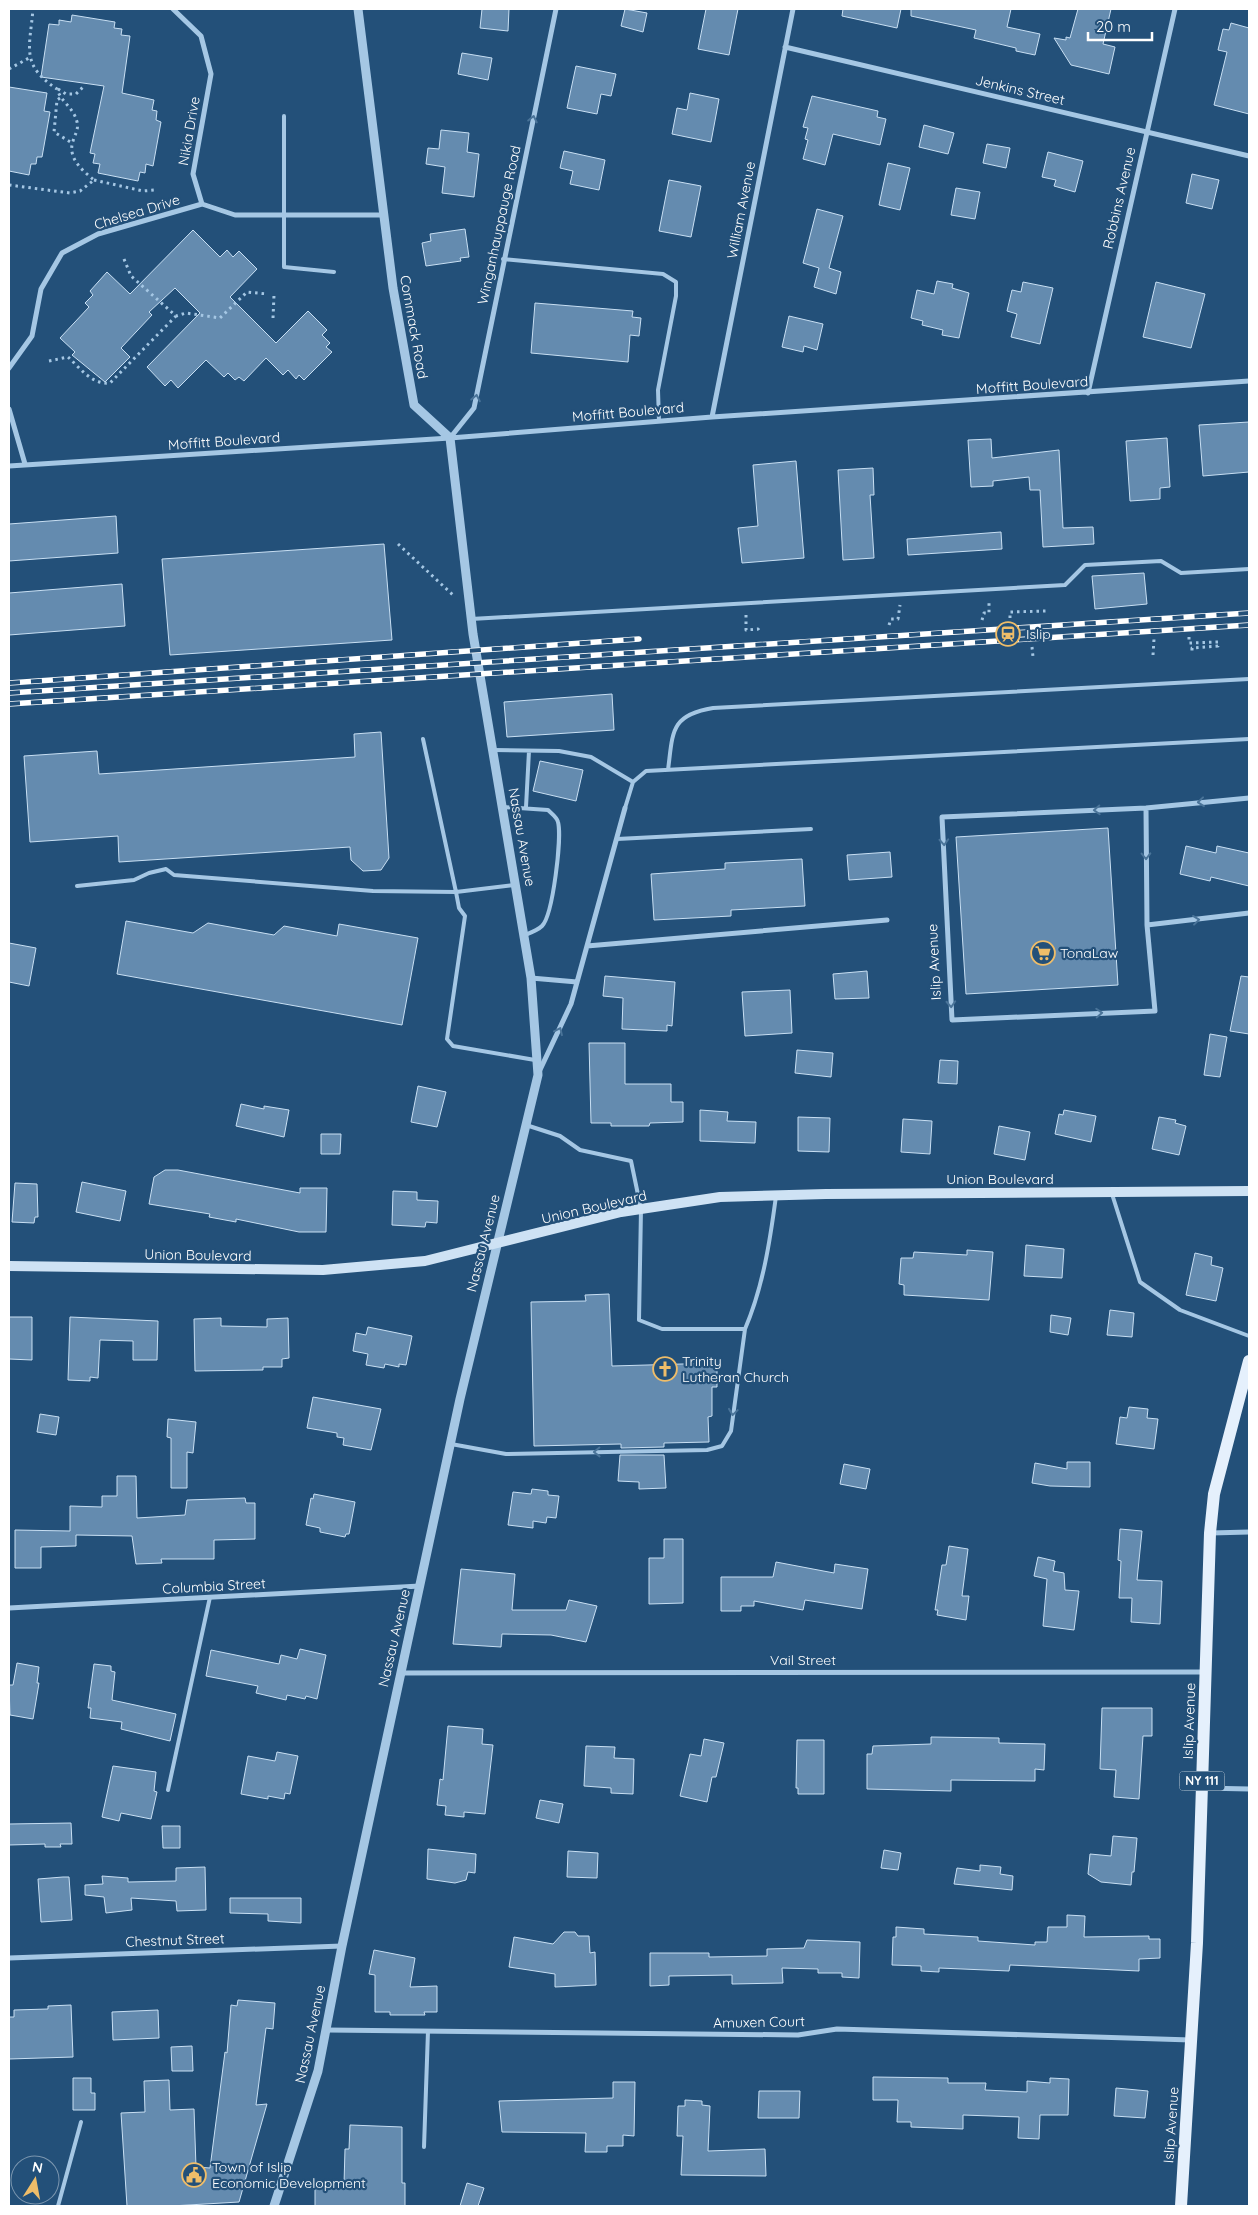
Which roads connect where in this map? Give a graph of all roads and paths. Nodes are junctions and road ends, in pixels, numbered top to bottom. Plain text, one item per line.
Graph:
1 (33, 9) edge
2 (173, 9) edge
3 (358, 9) edge
4 (556, 9) edge
5 (793, 9) edge
6 (1175, 9) edge
7 (784, 47) junction
8 (29, 58) junction
9 (9, 69) edge
10 (83, 86) dead end
11 (57, 89) junction
12 (60, 98) junction
13 (284, 116) dead end
14 (1146, 131) junction
15 (72, 143) junction
16 (1249, 156) edge
17 (94, 180) junction
18 (9, 185) edge
19 (155, 190) dead end
20 (202, 204) junction
21 (284, 215) junction
22 (384, 215) junction
23 (124, 259) dead end
24 (503, 259) junction
25 (334, 272) dead end
26 (268, 294) dead end
27 (274, 295) dead end
28 (176, 316) junction
29 (273, 318) dead end
30 (49, 361) dead end
31 (9, 368) edge
32 (1249, 381) edge
33 (1088, 392) junction
34 (9, 409) edge
35 (712, 417) junction
36 (659, 421) junction
37 (450, 438) junction
38 (25, 464) junction
39 (9, 466) edge
40 (398, 544) dead end
41 (1249, 569) edge
42 (453, 595) dead end
43 (900, 604) dead end
44 (1046, 611) dead end
45 (989, 613) dead end
46 (746, 614) dead end
47 (1010, 618) dead end
48 (471, 619) junction
49 (982, 620) dead end
50 (889, 626) dead end
51 (761, 633) dead end
52 (1189, 637) dead end
53 (1154, 639) dead end
54 (1032, 647) dead end
55 (1192, 652) dead end
56 (1154, 655) dead end
57 (1033, 657) dead end
58 (1249, 679) edge
59 (423, 739) dead end
60 (1249, 739) edge
61 (494, 750) junction
62 (529, 751) junction
63 (668, 770) junction
64 (633, 782) junction
65 (1249, 798) edge
66 (503, 807) junction
67 (526, 807) junction
68 (625, 808) joint
69 (1146, 808) junction
70 (811, 829) dead end
71 (617, 839) junction
72 (516, 885) junction
73 (77, 886) dead end
74 (456, 892) junction
75 (1249, 913) edge
76 (887, 920) dead end
77 (1147, 925) junction
78 (525, 936) junction
79 (587, 946) junction
80 (531, 978) junction
81 (577, 982) junction
82 (538, 1061) junction
83 (538, 1075) junction
84 (526, 1125) junction
85 (1249, 1191) edge
86 (1111, 1192) junction
87 (776, 1196) junction
88 (641, 1209) junction
89 (497, 1242) junction
90 (9, 1266) edge
91 (744, 1329) junction
92 (1249, 1336) edge
93 (1249, 1361) edge
94 (451, 1444) junction
95 (1249, 1532) edge
96 (1210, 1533) junction
97 (420, 1586) junction
98 (210, 1597) junction
99 (9, 1608) edge
100 (1205, 1672) junction
101 (400, 1673) junction
102 (1202, 1788) junction
103 (1249, 1789) edge
104 (168, 1790) dead end
105 (342, 1946) junction
106 (9, 1958) edge
107 (327, 2030) junction
108 (428, 2031) junction
109 (1192, 2040) junction
110 (81, 2122) dead end
111 (424, 2147) dead end
112 (58, 2206) edge
113 (274, 2206) edge
114 (1181, 2206) edge

1 - 8 path
2 - 20 street, Nikia Drive
3 - 22 street, Commack Road
24 -> 4 street, Winganhauppauge Road
5 - 7 street, William Avenue
6 - 14 street, Robbins Avenue
7 - 14 street, Jenkins Street
7 - 35 street, William Avenue
8 - 9 path
8 - 11 path
10 - 11 path
11 - 12 path
12 - 15 path
12 - 15 path
13 - 21 lane
14 - 16 street, Jenkins Street
14 - 33 street, Robbins Avenue
15 - 17 path
17 - 18 path
17 - 19 path
20 - 21 street
20 - 31 street, Chelsea Drive
21 - 22 street
21 - 25 lane
22 - 37 street, Commack Road
23 - 28 path
24 - 36 lane
37 -> 24 street, Winganhauppauge Road
26 - 28 path
27 - 29 path
28 - 30 path
32 - 33 street, Moffitt Boulevard
33 - 35 street, Moffitt Boulevard
34 - 38 street
35 - 36 street, Moffitt Boulevard
36 - 37 street, Moffitt Boulevard
37 - 38 street, Moffitt Boulevard
37 - 48 street
38 - 39 street, Moffitt Boulevard
40 - 42 path
41 - 48 lane
43 - 50 path
44 - 47 path
45 - 49 path
46 - 51 path
48 - 61 street, Nassau Avenue
52 - 55 path
53 - 56 path
54 - 57 path
58 - 63 lane
59 - 74 lane
60 - 63 lane
61 - 62 lane
61 - 66 street, Nassau Avenue
62 - 64 lane
62 - 67 lane
63 - 64 lane
64 - 68 lane
65 -> 69 street
66 - 67 lane
66 - 72 street, Nassau Avenue
67 - 78 lane
68 - 71 street, Nassau Avenue
69 -> 77 street
69 -> 77 street, Islip Avenue
70 - 71 lane
71 - 79 street, Nassau Avenue
72 - 74 lane
72 - 78 street, Nassau Avenue
73 - 74 lane
74 - 82 lane
77 -> 75 street
76 - 79 street
78 - 80 street, Nassau Avenue
79 - 81 street, Nassau Avenue
80 - 81 street
80 - 82 street, Nassau Avenue
83 -> 81 street, Nassau Avenue
82 - 83 street, Nassau Avenue
83 - 84 street, Nassau Avenue
84 - 88 lane
84 - 89 street, Nassau Avenue
85 - 86 main road, Union Boulevard
86 - 87 main road, Union Boulevard
86 - 92 lane
87 - 88 main road, Union Boulevard
87 - 91 lane
88 - 89 main road, Union Boulevard
88 - 91 lane
89 - 90 main road, Union Boulevard
89 - 94 street, Nassau Avenue
91 -> 94 lane
93 - 96 main road, Islip Avenue / NY 111
94 - 97 street, Nassau Avenue
95 - 96 street
96 - 100 main road, Islip Avenue / NY 111
97 - 98 street, Columbia Street
97 - 101 street, Nassau Avenue
98 - 99 street, Columbia Street
98 - 104 lane
100 - 101 street, Vail Street
100 - 102 main road, Islip Avenue / NY 111
101 - 105 street, Nassau Avenue
102 - 103 street
102 - 109 main road, Islip Avenue / NY 111
105 - 106 street, Chestnut Street
105 - 107 street, Nassau Avenue
107 - 108 street, Amuxen Court
107 - 113 street, Nassau Avenue
108 - 109 street, Amuxen Court
108 - 111 lane
109 - 114 main road, Islip Avenue / NY 111
110 - 112 lane

